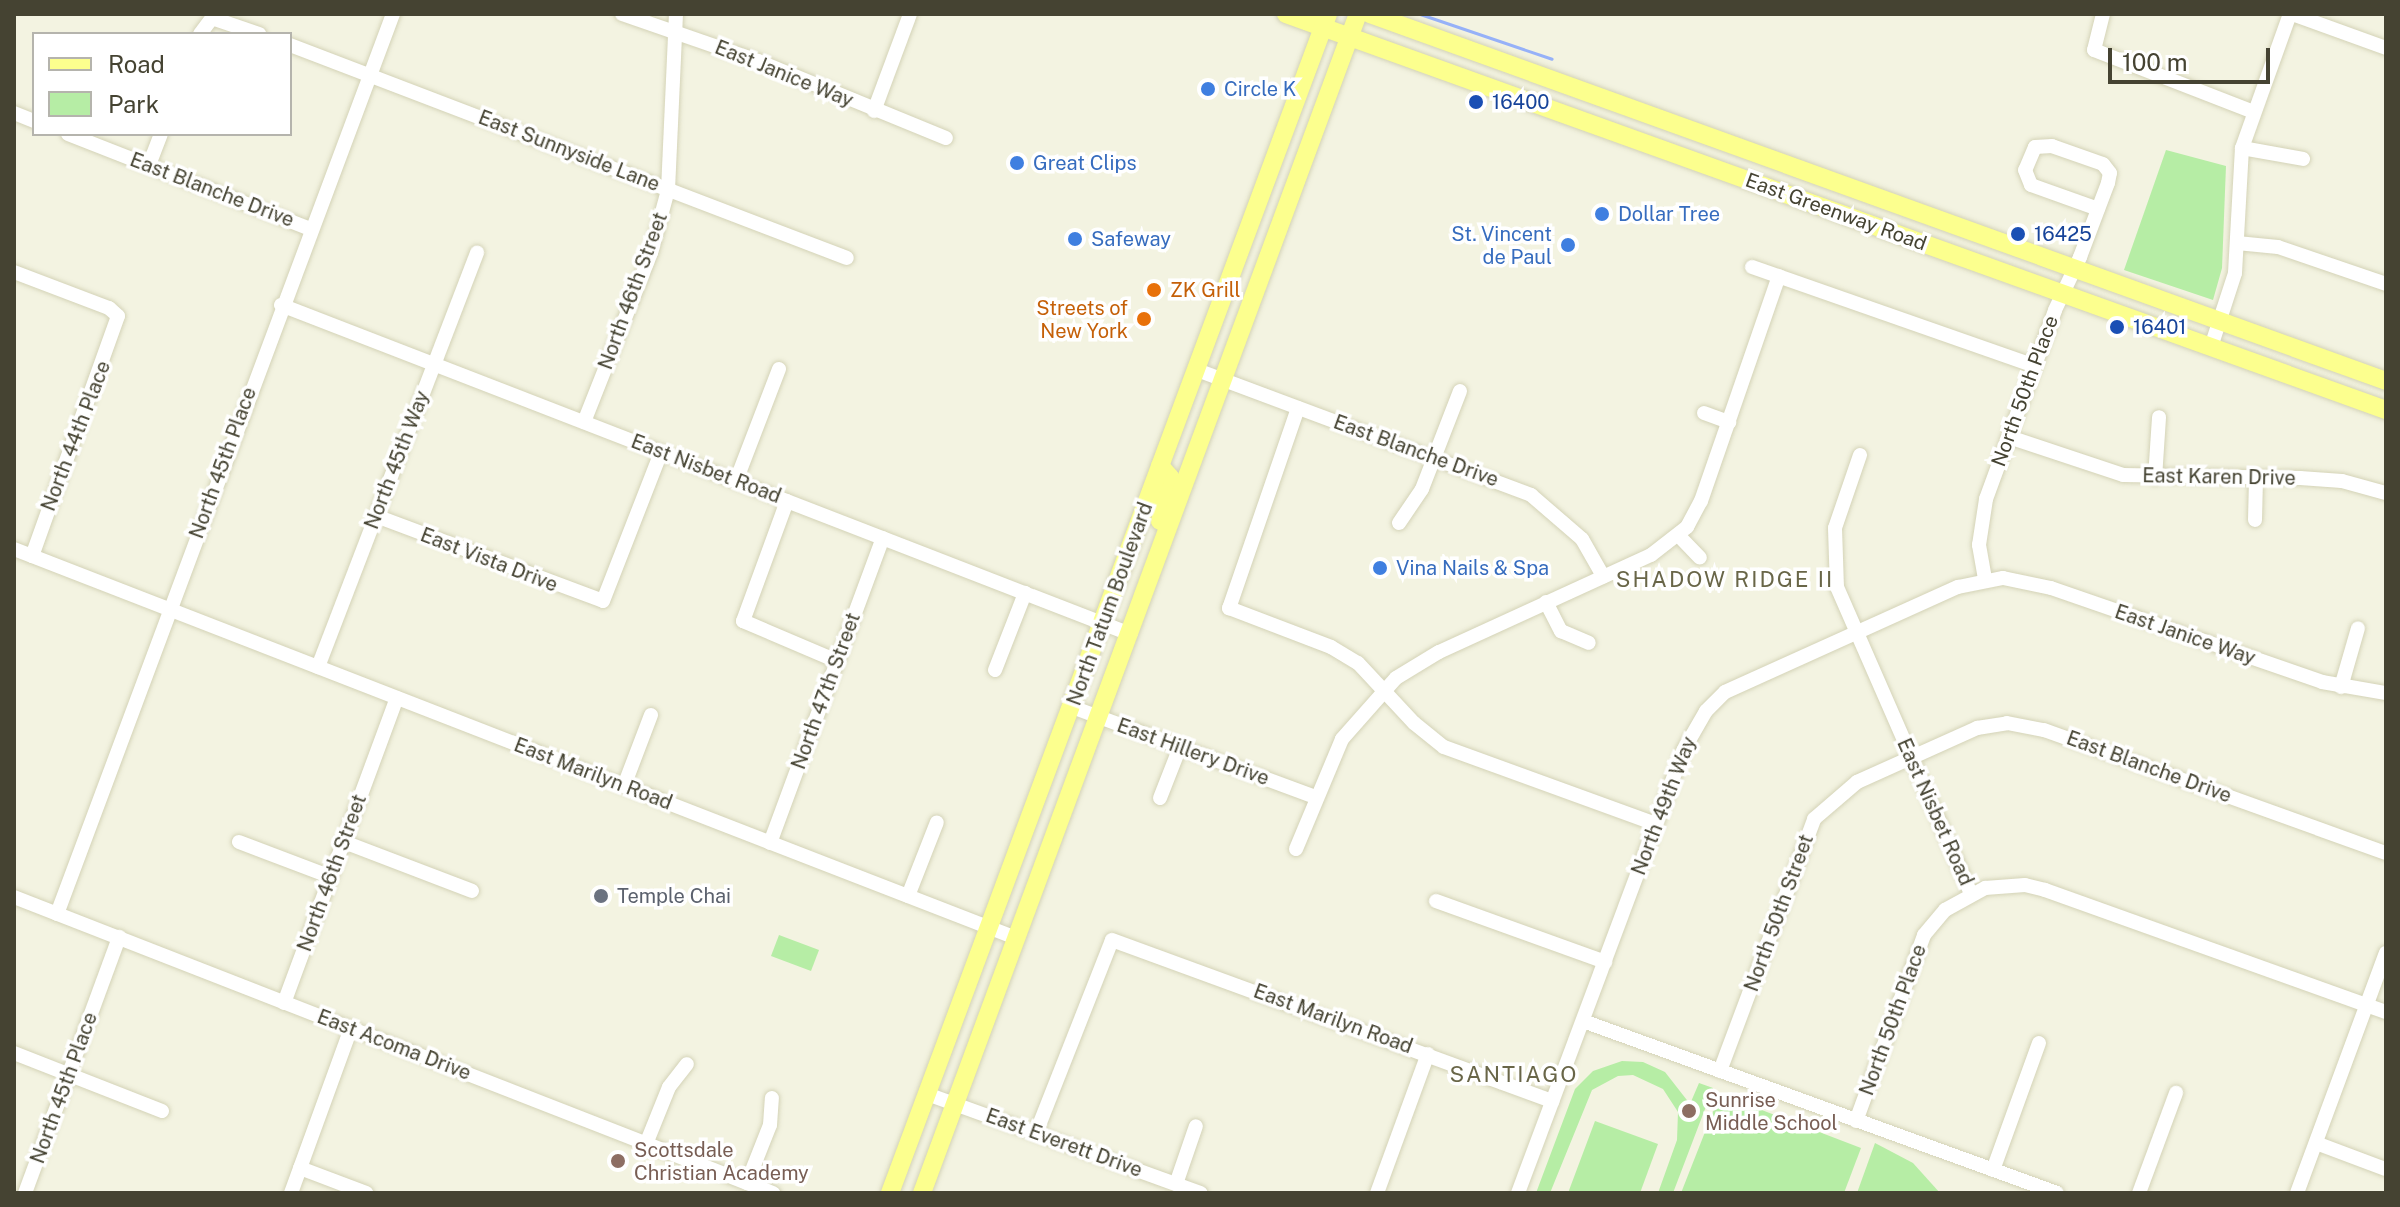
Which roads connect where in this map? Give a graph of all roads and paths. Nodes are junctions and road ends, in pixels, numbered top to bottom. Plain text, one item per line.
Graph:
1 (393, 14) edge
2 (622, 14) edge
3 (676, 14) edge
4 (910, 14) edge
5 (1286, 14) edge
6 (1358, 14) edge
7 (1370, 14) edge
8 (2103, 14) edge
9 (2291, 14) edge
10 (1326, 21) edge
11 (202, 32) edge
12 (253, 32) edge
13 (675, 32) junction
14 (1349, 37) junction
15 (292, 46) edge
16 (2386, 48) edge
17 (371, 75) junction
18 (1305, 77) junction
19 (874, 111) junction
20 (2254, 112) junction
21 (73, 136) edge
22 (160, 136) edge
23 (946, 138) dead end
24 (2242, 148) junction
25 (2303, 159) dead end
26 (149, 165) junction
27 (1294, 188) junction
28 (668, 190) junction
29 (2098, 209) junction
30 (311, 229) junction
31 (1246, 236) junction
32 (2237, 243) junction
33 (477, 252) dead end
34 (847, 258) dead end
35 (1752, 267) dead end
36 (2074, 267) junction
37 (14, 272) edge
38 (1779, 276) junction
39 (2386, 284) edge
40 (2062, 293) junction
41 (281, 305) junction
42 (2220, 320) junction
43 (2211, 347) junction
44 (434, 364) junction
45 (2035, 366) junction
46 (779, 369) dead end
47 (1197, 370) junction
48 (1224, 380) junction
49 (2386, 381) edge
50 (1460, 391) dead end
51 (2385, 405) edge
52 (1298, 408) junction
53 (1704, 413) dead end
54 (2159, 417) dead end
55 (584, 422) junction
56 (1729, 422) junction
57 (2009, 437) junction
58 (661, 452) junction
59 (1860, 455) dead end
60 (1435, 458) junction
61 (1160, 466) junction
62 (2155, 478) junction
63 (2256, 478) junction
64 (736, 481) junction
65 (2386, 493) edge
66 (787, 501) junction
67 (376, 516) junction
68 (2255, 520) dead end
69 (1399, 523) dead end
70 (1679, 536) junction
71 (883, 538) junction
72 (14, 549) edge
73 (32, 556) junction
74 (1700, 558) dead end
75 (1156, 562) junction
76 (1603, 576) junction
77 (1985, 579) junction
78 (1025, 593) junction
79 (1546, 602) junction
80 (169, 609) junction
81 (1103, 623) junction
82 (2358, 628) dead end
83 (1130, 634) junction
84 (1855, 634) junction
85 (1589, 643) dead end
86 (837, 661) junction
87 (318, 667) junction
88 (995, 670) dead end
89 (2341, 687) junction
90 (1384, 690) junction
91 (2386, 693) edge
92 (397, 698) junction
93 (1072, 707) junction
94 (651, 715) dead end
95 (1098, 717) junction
96 (1180, 747) junction
97 (1911, 759) junction
98 (624, 786) junction
99 (1315, 797) junction
100 (1160, 798) dead end
101 (937, 822) dead end
102 (1656, 824) junction
103 (239, 842) dead end
104 (344, 842) junction
105 (770, 843) junction
106 (1296, 849) dead end
107 (2386, 853) edge
108 (331, 877) junction
109 (472, 891) dead end
110 (1971, 893) junction
111 (908, 896) junction
112 (14, 897) edge
113 (1436, 901) dead end
114 (57, 914) junction
115 (989, 927) junction
116 (119, 937) junction
117 (1016, 938) junction
118 (2386, 953) edge
119 (1605, 962) junction
120 (284, 1003) junction
121 (2367, 1005) junction
122 (2386, 1012) edge
123 (1583, 1021) junction
124 (351, 1028) junction
125 (2039, 1043) dead end
126 (14, 1053) edge
127 (1428, 1054) junction
128 (687, 1064) dead end
129 (1720, 1071) junction
130 (68, 1074) junction
131 (2176, 1093) dead end
132 (927, 1094) junction
133 (772, 1098) dead end
134 (1553, 1101) junction
135 (955, 1104) junction
136 (162, 1111) dead end
137 (1856, 1121) junction
138 (1196, 1126) dead end
139 (1036, 1133) junction
140 (2316, 1143) junction
141 (646, 1144) junction
142 (300, 1168) junction
143 (2385, 1169) edge
144 (1993, 1170) junction
145 (747, 1183) junction
146 (1176, 1184) junction
147 (25, 1193) edge
148 (291, 1193) edge
149 (366, 1193) edge
150 (773, 1193) edge
151 (890, 1193) edge
152 (922, 1193) edge
153 (1201, 1193) edge
154 (1377, 1193) edge
155 (1518, 1193) edge
156 (2057, 1193) edge
157 (2139, 1193) edge
158 (2297, 1193) edge

1 - 17 street, North 45th Place
2 - 13 street, East Janice Way
3 - 13 street, North 46th Street
4 - 19 street
5 - 10 main road, East Greenway Road
6 - 14 main road, North Tatum Boulevard
7 - 36 main road, East Greenway Road
8 - 20 street
9 - 16 street
9 - 20 street
10 - 14 main road, East Greenway Road
10 - 18 main road, North Tatum Boulevard
11 - 12 street
13 - 19 street, East Janice Way
13 - 28 street, North 46th Street
14 - 27 main road, North Tatum Boulevard
14 - 40 main road, East Greenway Road
15 - 17 street, East Sunnyside Lane
17 - 28 street, East Sunnyside Lane
17 - 30 street, North 45th Place
18 - 27 main road
18 - 31 main road, North Tatum Boulevard
19 - 23 street, East Janice Way
20 - 24 street
21 - 26 street, East Blanche Drive
22 - 26 street
24 - 25 street
24 - 32 street
26 - 30 street, East Blanche Drive
27 - 31 main road
27 - 48 main road, North Tatum Boulevard
28 - 34 street, East Sunnyside Lane
28 - 55 street, North 46th Street
29 - 29 street, North 50th Place
29 - 36 street, North 50th Place
30 - 41 street, North 45th Place
31 - 47 main road, North Tatum Boulevard
31 - 48 main road
32 - 39 street
32 - 42 street
33 - 44 street, North 45th Way
35 - 38 street
36 - 40 street, North 50th Place
36 - 42 main road, East Greenway Road
37 - 73 street, North 44th Place
38 - 45 street
38 - 56 street
40 - 43 main road, East Greenway Road
40 - 45 street, North 50th Place
41 - 44 street, East Nisbet Road
41 - 80 street, North 45th Place
42 - 43 street
42 - 49 main road, East Greenway Road
43 - 51 main road, East Greenway Road
44 - 55 street, East Nisbet Road
44 - 67 street, North 45th Way
45 - 57 street, North 50th Place
46 - 64 street
47 - 48 street, East Blanche Drive
47 - 61 main road, North Tatum Boulevard
48 - 52 street, East Blanche Drive
48 - 75 main road, North Tatum Boulevard
50 - 60 street
52 - 60 street, East Blanche Drive
52 - 90 street
53 - 56 street
54 - 62 street
55 - 58 street, East Nisbet Road
56 - 70 street
57 - 62 street, East Karen Drive
57 - 77 street, North 50th Place
58 - 64 street, East Nisbet Road
58 - 67 street, East Vista Drive
59 - 84 street, East Nisbet Road
60 - 69 street
60 - 76 street, East Blanche Drive
61 - 75 main road
61 - 81 main road, North Tatum Boulevard
62 - 63 street, East Karen Drive
63 - 65 street, East Karen Drive
63 - 68 street
64 - 66 street, East Nisbet Road
66 - 71 street, East Nisbet Road
66 - 86 street
67 - 87 street, North 45th Way
70 - 74 street
70 - 76 street
71 - 78 street, East Nisbet Road
71 - 86 street, North 47th Street
72 - 73 street, East Marilyn Road
73 - 80 street, East Marilyn Road
75 - 83 main road, North Tatum Boulevard
76 - 79 street
77 - 84 street, North 49th Way
77 - 89 street, East Janice Way
78 - 81 street, East Nisbet Road
78 - 88 street
79 - 85 street
79 - 90 street
80 - 87 street, East Marilyn Road
80 - 114 street, North 45th Place
81 - 83 street, East Nisbet Road
81 - 93 main road, North Tatum Boulevard
82 - 89 street
83 - 95 main road, North Tatum Boulevard
84 - 97 street, East Nisbet Road
84 - 102 street, North 49th Way
86 - 105 street, North 47th Street
87 - 92 street, East Marilyn Road
89 - 91 street, East Janice Way
90 - 99 street
90 - 102 street
92 - 98 street, East Marilyn Road
92 - 104 street, North 46th Street
93 - 95 street, East Hillery Drive
93 - 115 main road, North Tatum Boulevard
94 - 98 street
95 - 96 street, East Hillery Drive
95 - 117 main road, North Tatum Boulevard
96 - 99 street, East Hillery Drive
96 - 100 street
97 - 107 street, East Blanche Drive
97 - 110 street, East Nisbet Road
97 - 129 street, North 50th Street
98 - 105 street, East Marilyn Road
99 - 106 street
101 - 111 street
102 - 119 street, North 49th Way
103 - 108 street
104 - 108 street, North 46th Street
104 - 109 street
105 - 111 street, East Marilyn Road
108 - 120 street, North 46th Street
110 - 121 street, East Nisbet Road
110 - 137 street, North 50th Place
111 - 115 street, East Marilyn Road
112 - 114 street, East Acoma Drive
113 - 119 street
114 - 116 street, East Acoma Drive
115 - 117 street, East Marilyn Road
115 - 132 main road, North Tatum Boulevard
116 - 120 street, East Acoma Drive
116 - 130 street, North 45th Place
117 - 135 main road, North Tatum Boulevard
118 - 121 street
119 - 123 street, North 49th Way
120 - 124 street, East Acoma Drive
121 - 122 street, East Nisbet Road
121 - 140 street
123 - 129 street
123 - 134 street, North 49th Way
124 - 141 street, East Acoma Drive
124 - 142 street
125 - 144 street
126 - 130 street
127 - 134 street, East Marilyn Road
127 - 139 street, East Marilyn Road
127 - 154 street
128 - 141 street
129 - 137 street
130 - 136 street
130 - 147 street, North 45th Place
131 - 157 street
132 - 135 street, East Everett Drive
132 - 151 main road, North Tatum Boulevard
133 - 145 street
134 - 155 street, North 49th Way
135 - 139 street, East Everett Drive
135 - 152 main road, North Tatum Boulevard
137 - 144 street
138 - 146 street
139 - 146 street, East Everett Drive
140 - 143 street
140 - 158 street
141 - 145 street, East Acoma Drive
142 - 148 street
142 - 149 street
144 - 156 street
145 - 150 street, East Acoma Drive
146 - 153 street, East Everett Drive

